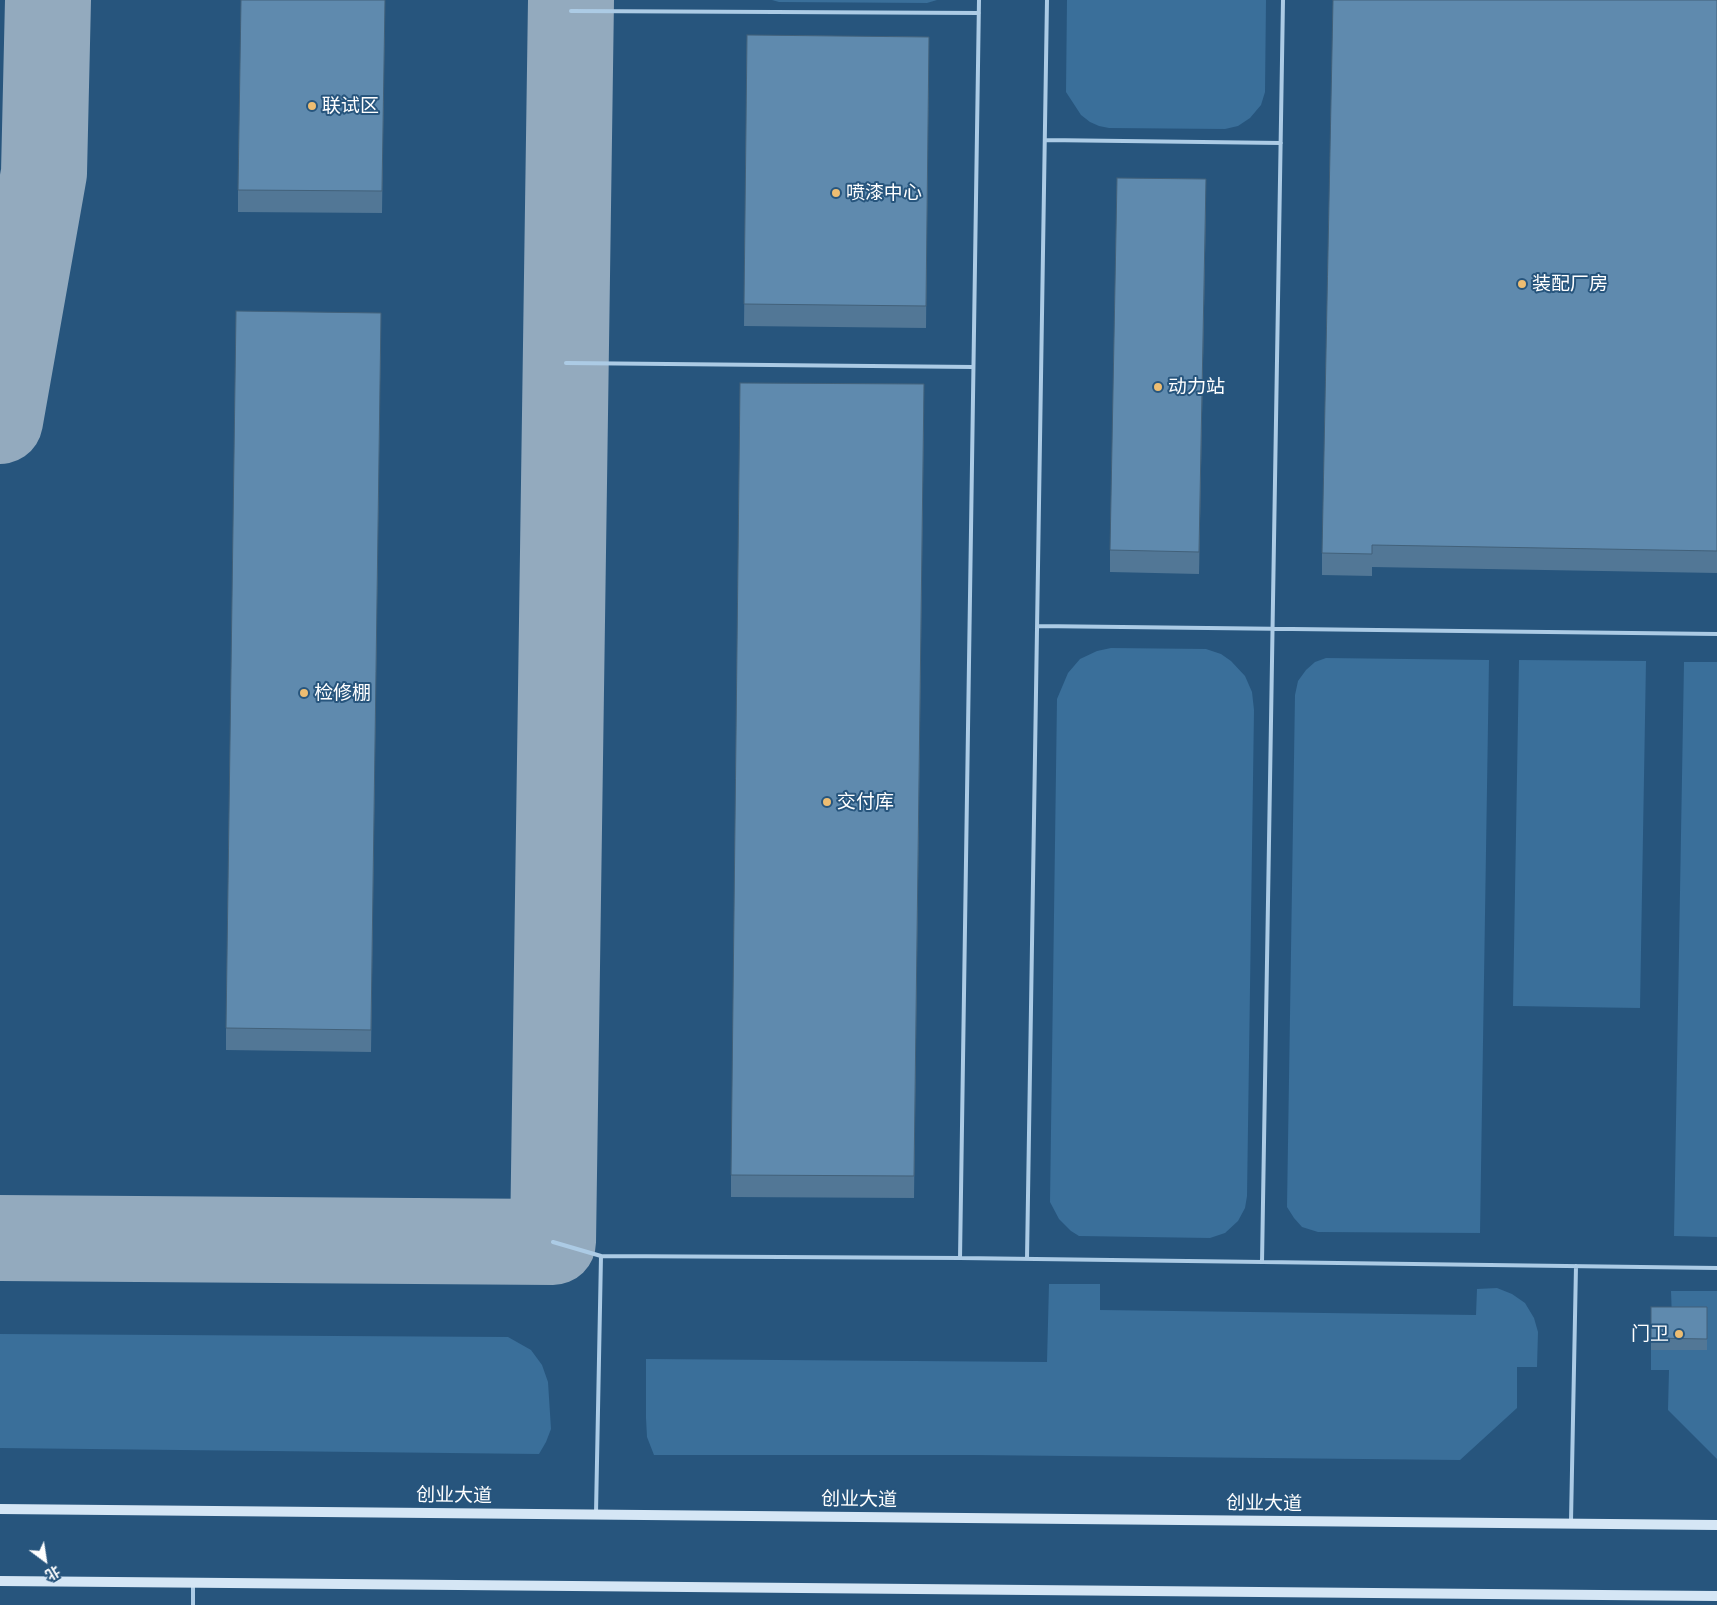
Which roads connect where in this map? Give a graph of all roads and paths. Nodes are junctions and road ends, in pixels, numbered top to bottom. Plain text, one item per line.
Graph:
1 (979, 0) edge
2 (1047, 0) edge
3 (1283, 0) edge
4 (571, 10) dead end
5 (979, 13) junction
6 (1045, 140) junction
7 (1280, 143) junction
8 (566, 363) dead end
9 (973, 367) junction
10 (1037, 626) junction
11 (1272, 629) junction
12 (1717, 634) edge
13 (553, 1242) dead end
14 (601, 1256) junction
15 (960, 1258) junction
16 (1027, 1259) junction
17 (1262, 1262) junction
18 (1576, 1266) junction
19 (1717, 1268) edge
20 (0, 1509) edge
21 (596, 1514) junction
22 (1572, 1523) junction
23 (1717, 1525) edge
24 (0, 1581) edge
25 (193, 1583) junction
26 (1717, 1596) edge
27 (1687, 1600) edge
28 (193, 1605) edge

1 - 5 lane
2 - 6 lane
3 - 7 lane
4 - 5 lane
5 - 9 lane
6 - 7 lane
6 - 10 lane
7 - 11 lane
8 - 9 lane
9 - 15 lane
10 - 11 lane
10 - 16 lane
11 - 12 lane
11 - 17 lane
13 - 14 lane
14 - 15 lane
14 - 21 lane
15 - 16 lane
16 - 17 lane
17 - 18 lane
18 - 19 lane
18 - 22 lane
20 - 21 main road, 创业大道
21 - 22 main road, 创业大道
22 - 23 main road, 创业大道
24 - 25 main road
25 - 27 main road
25 - 28 lane
26 - 27 main road

